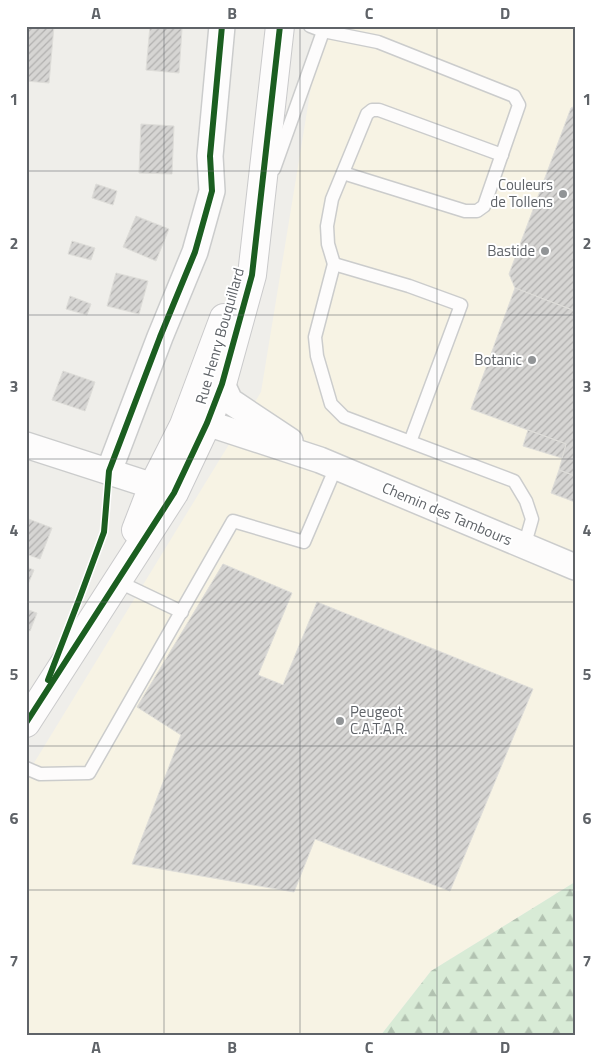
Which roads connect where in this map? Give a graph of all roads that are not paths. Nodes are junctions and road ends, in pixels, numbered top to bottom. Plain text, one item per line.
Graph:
1 (222, 26) edge
2 (280, 26) edge
3 (310, 26) edge
4 (324, 29) edge
5 (502, 155) junction
6 (343, 173) junction
7 (260, 206) junction
8 (334, 264) junction
9 (243, 268) junction
10 (222, 384) junction
11 (207, 423) junction
12 (410, 442) junction
13 (26, 445) edge
14 (328, 463) junction
15 (109, 471) junction
16 (153, 486) junction
17 (524, 547) junction
18 (575, 567) edge
19 (118, 581) junction
20 (182, 612) junction
21 (26, 723) edge
22 (26, 768) edge

1 - 15 street
2 - 7 main road, Rue Henry Bouquillard
3 - 4 lane
4 - 5 lane
4 - 7 lane
5 - 6 lane
5 - 6 lane
6 - 8 lane
7 - 9 main road, Rue Henry Bouquillard
7 - 10 main road, Rue Henry Bouquillard
8 - 12 lane
8 - 12 lane
9 - 11 main road, Rue Henry Bouquillard
9 - 16 main road, Rue Henry Bouquillard
10 - 11 main road, Rue Henry Bouquillard
10 - 14 street, Chemin des Tambours
11 - 14 street, Chemin des Tambours
11 - 19 main road, Rue Henry Bouquillard
12 - 17 lane
13 - 15 street
14 - 17 street, Chemin des Tambours
14 - 20 lane
15 - 16 street
16 - 19 main road, Rue Henry Bouquillard
17 - 18 street, Chemin des Tambours
19 - 20 lane
19 - 21 main road, Rue Henry Bouquillard
20 - 22 lane

